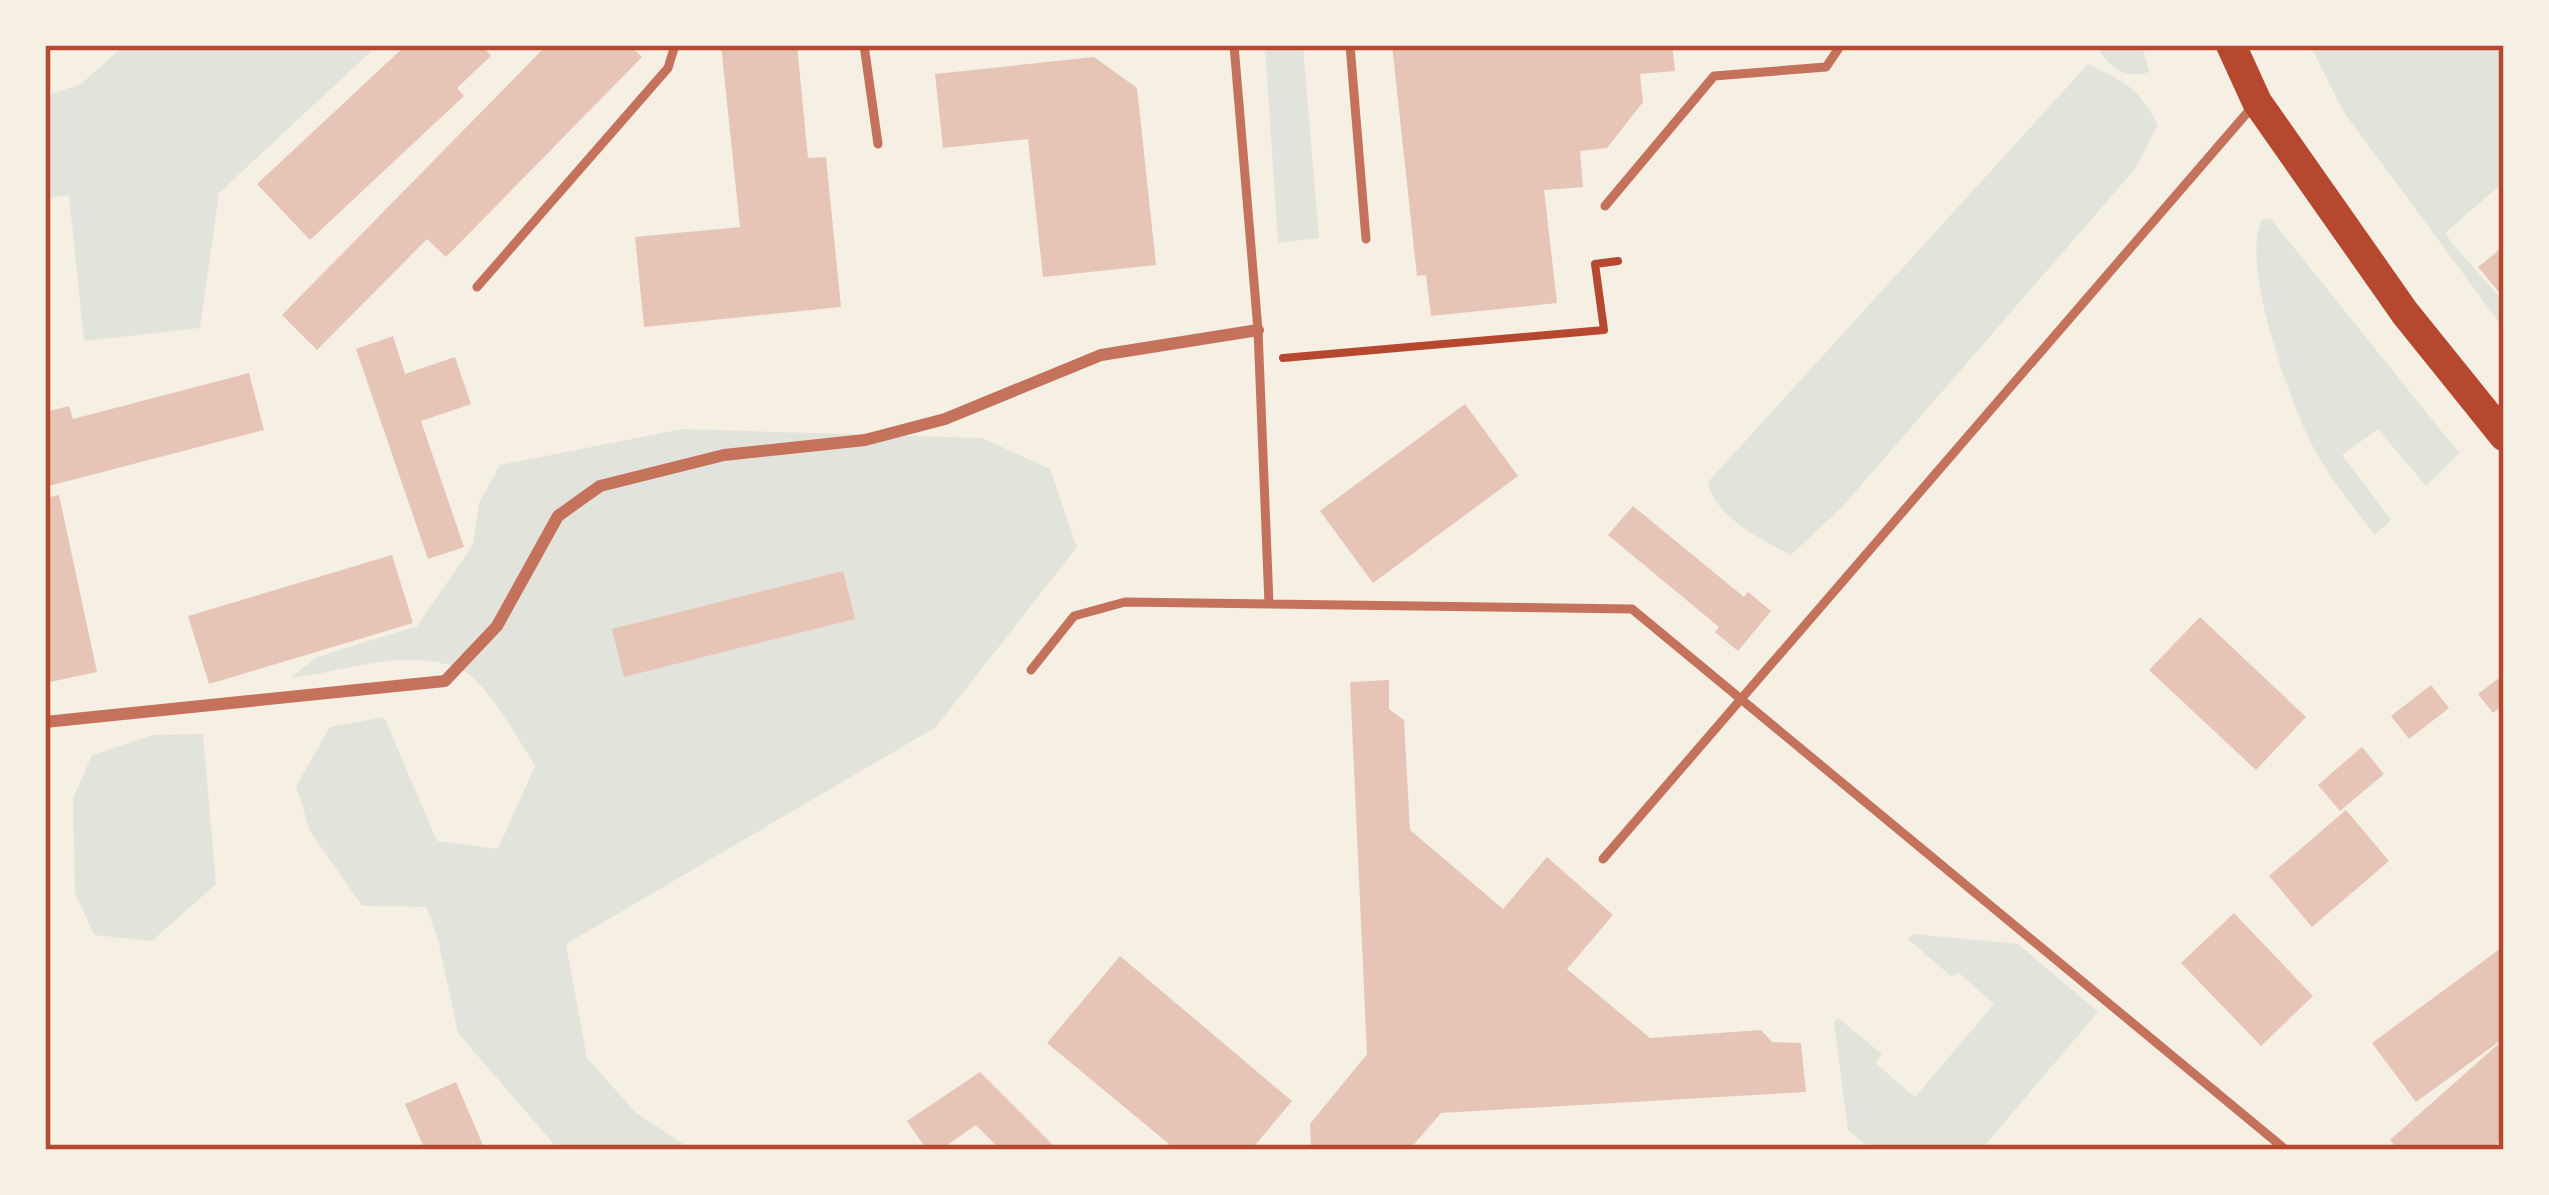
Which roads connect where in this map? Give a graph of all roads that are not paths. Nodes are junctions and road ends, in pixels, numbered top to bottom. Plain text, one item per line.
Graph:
1 (675, 45) edge
2 (864, 45) edge
3 (1234, 45) edge
4 (1350, 45) edge
5 (1841, 45) edge
6 (2231, 45) edge
7 (2257, 102) junction
8 (878, 144) dead end
9 (1605, 206) dead end
10 (1366, 239) dead end
11 (477, 287) dead end
12 (1258, 330) junction
13 (2504, 436) edge
14 (1269, 604) junction
15 (1031, 670) dead end
16 (1739, 701) junction
17 (45, 722) edge
18 (1603, 859) dead end
19 (2286, 1150) edge

1 - 11 lane
2 - 8 lane
3 - 12 lane
4 - 10 lane
5 - 9 lane
6 - 7 main road
7 - 13 main road
7 - 16 lane
12 - 14 lane
12 - 17 street
14 - 15 lane
14 - 16 lane
16 - 18 lane
16 - 19 lane

